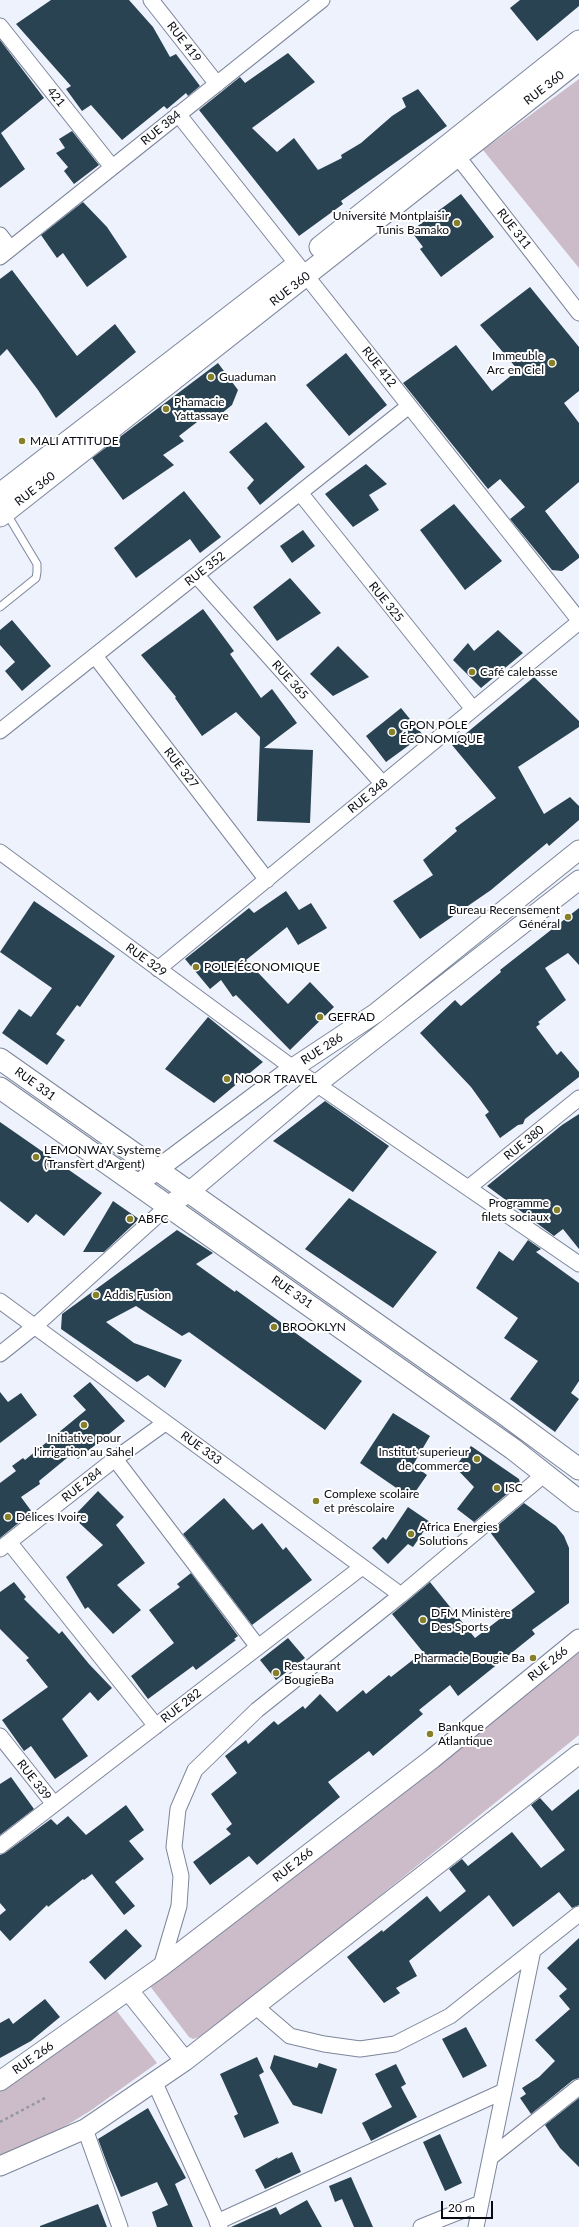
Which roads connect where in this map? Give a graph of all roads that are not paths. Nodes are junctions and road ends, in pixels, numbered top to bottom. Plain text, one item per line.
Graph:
1 (151, 0) edge
2 (322, 0) edge
3 (0, 26) edge
4 (579, 41) edge
5 (579, 60) edge
6 (217, 84) junction
7 (178, 114) junction
8 (454, 150) junction
9 (112, 167) junction
10 (0, 235) edge
11 (5, 253) edge
12 (302, 270) junction
13 (579, 313) edge
14 (409, 406) junction
15 (300, 494) junction
16 (2, 507) edge
17 (197, 576) junction
18 (0, 607) edge
19 (579, 621) edge
20 (95, 656) junction
21 (473, 709) junction
22 (0, 731) edge
23 (383, 784) junction
24 (579, 850) edge
25 (0, 852) edge
26 (267, 880) junction
27 (579, 880) edge
28 (158, 970) junction
29 (0, 1059) edge
30 (293, 1068) junction
31 (317, 1084) junction
32 (0, 1088) edge
33 (579, 1098) edge
34 (155, 1169) junction
35 (138, 1184) junction
36 (468, 1188) junction
37 (189, 1192) junction
38 (169, 1205) junction
39 (579, 1264) edge
40 (0, 1301) edge
41 (34, 1327) junction
42 (0, 1354) edge
43 (165, 1422) junction
44 (114, 1459) junction
45 (579, 1469) edge
46 (546, 1473) junction
47 (579, 1501) edge
48 (4, 1546) edge
49 (362, 1567) junction
50 (401, 1596) junction
51 (579, 1639) edge
52 (258, 1647) junction
53 (156, 1726) junction
54 (0, 1736) edge
55 (579, 1754) edge
56 (54, 1804) junction
57 (0, 1846) edge
58 (579, 1914) edge
59 (533, 1950) junction
60 (161, 1967) junction
61 (129, 1991) junction
62 (255, 2006) junction
63 (185, 2061) junction
64 (0, 2081) edge
65 (154, 2081) junction
66 (579, 2087) edge
67 (504, 2090) junction
68 (85, 2129) junction
69 (491, 2157) junction
70 (0, 2166) edge
71 (481, 2203) junction
72 (219, 2224) edge
73 (120, 2227) edge
74 (421, 2227) edge
75 (476, 2227) edge

1 - 6 street, RUE 419
2 - 6 street, RUE 384
3 - 9 street, 421
4 - 8 main road
5 - 8 main road, RUE 360
6 - 7 street, RUE 384
7 - 9 street, RUE 384
7 - 12 street, RUE 412
8 - 12 main road, RUE 360
8 - 13 street, RUE 311
9 - 11 street, RUE 384
10 - 11 street
12 - 14 street, RUE 412
12 - 16 main road, RUE 360
14 - 15 street, RUE 352
14 - 19 street, RUE 412
15 - 17 street, RUE 352
15 - 21 street, RUE 325
16 - 18 lane
17 - 20 street, RUE 352
17 - 23 street, RUE 365
19 - 21 street, RUE 348
20 - 22 street, RUE 352
20 - 26 street, RUE 327
21 - 23 street, RUE 348
23 - 26 street, RUE 348
24 - 30 street, RUE 286
25 - 28 street, RUE 329
26 - 28 street, RUE 348
27 - 31 street
28 - 30 street, RUE 329
29 - 34 main road, RUE 331
30 - 31 street, RUE 329
30 - 34 street, RUE 286
31 - 36 street, RUE 329
31 - 37 street
32 - 35 main road, RUE 331
33 - 36 street, RUE 380
34 - 35 street, RUE 286
34 - 37 main road, RUE 331
35 - 38 main road, RUE 331
36 - 39 street, RUE 329
37 - 38 street
37 - 45 main road, RUE 331
38 - 41 street
38 - 46 main road, RUE 331
40 - 41 street, RUE 333
41 - 42 street
41 - 43 street, RUE 333
43 - 44 street, RUE 284
43 - 49 street, RUE 333
44 - 48 street, RUE 284
44 - 52 street
46 - 47 main road, RUE 331
46 - 50 street
48 - 53 street
49 - 50 street, RUE 333
49 - 52 street, RUE 282
50 - 60 street
51 - 60 street, RUE 266
52 - 53 street, RUE 282
53 - 56 street, RUE 282
54 - 56 street, RUE 339
55 - 62 street
56 - 57 street, RUE 282
58 - 59 street
59 - 62 street
59 - 67 street
60 - 61 street, RUE 266
61 - 63 street
61 - 64 street, RUE 266
62 - 63 street
63 - 65 street
65 - 68 street
65 - 72 street
66 - 69 street
67 - 69 street
67 - 72 street
68 - 70 street
68 - 73 street
69 - 71 street
71 - 74 street
71 - 75 street

